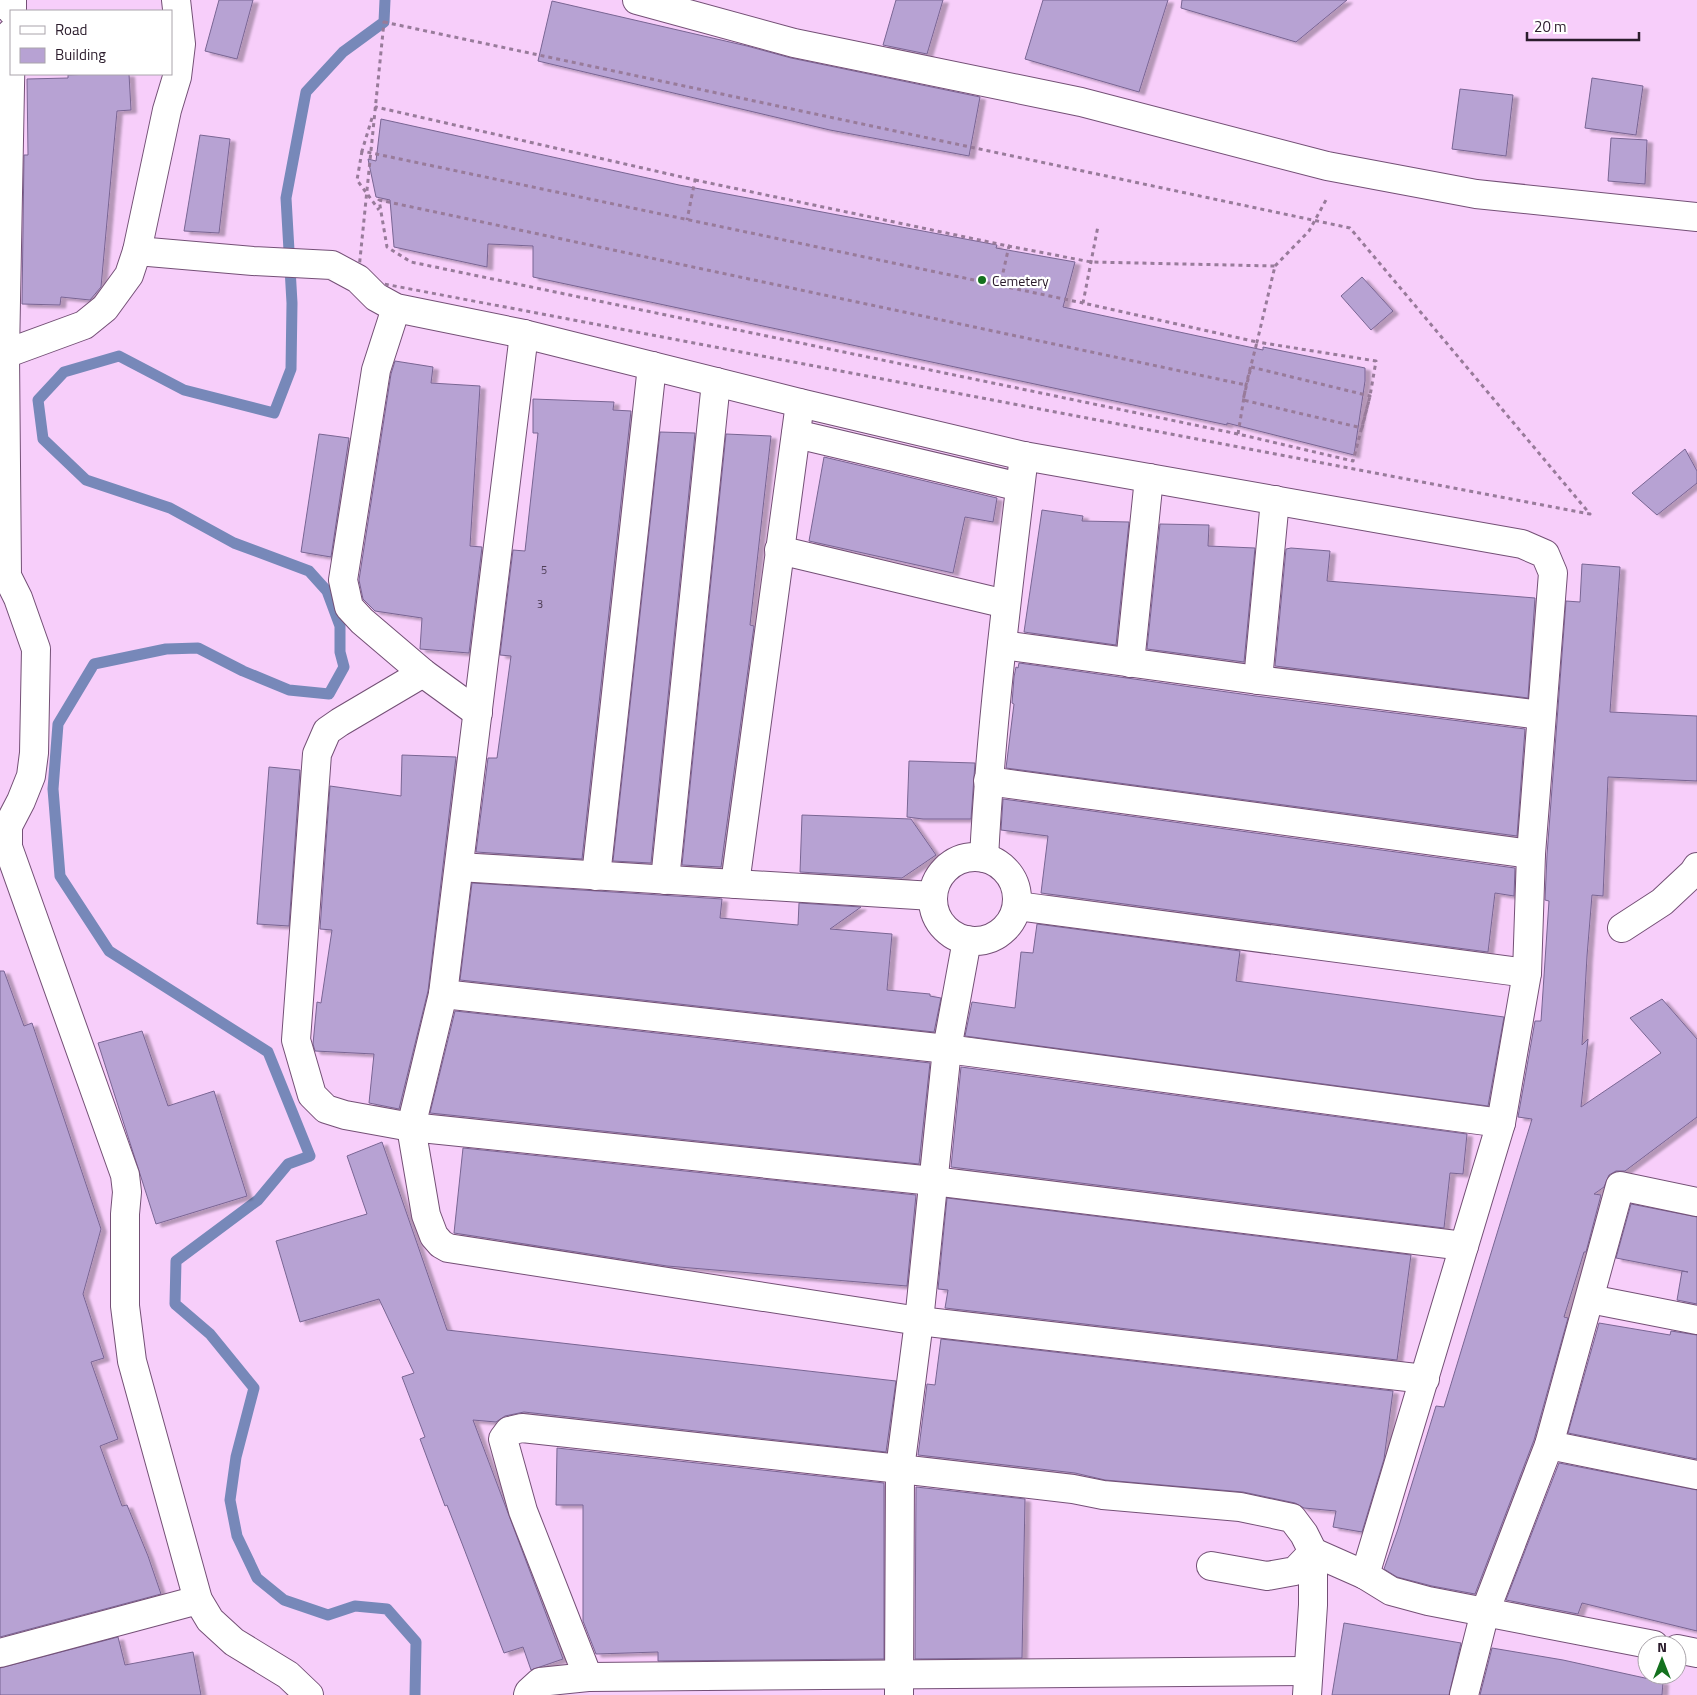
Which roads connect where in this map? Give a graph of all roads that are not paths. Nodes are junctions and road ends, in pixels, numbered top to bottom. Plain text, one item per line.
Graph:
1 (176, 0) edge
2 (637, 0) edge
3 (10, 75) edge
4 (1697, 217) edge
5 (136, 251) junction
6 (396, 308) junction
7 (524, 334) junction
8 (6, 354) junction
9 (652, 366) junction
10 (716, 382) junction
11 (800, 403) junction
12 (796, 434) junction
13 (1024, 456) junction
14 (1149, 478) junction
15 (1020, 486) junction
16 (1275, 500) junction
17 (779, 550) junction
18 (4, 577) edge
19 (1006, 604) junction
20 (1002, 646) junction
21 (1130, 663) junction
22 (423, 673) junction
23 (1258, 680) junction
24 (478, 713) junction
25 (1541, 715) junction
26 (988, 781) junction
27 (1531, 854) junction
28 (984, 858) junction
29 (1697, 866) edge
30 (458, 867) junction
31 (596, 876) junction
32 (664, 880) junction
33 (735, 884) junction
34 (933, 896) junction
35 (1017, 906) junction
36 (1622, 928) dead end
37 (967, 940) junction
38 (1527, 973) junction
39 (444, 994) junction
40 (947, 1049) junction
41 (1501, 1123) junction
42 (411, 1127) junction
43 (933, 1181) junction
44 (1697, 1202) edge
45 (1464, 1246) junction
46 (1590, 1299) junction
47 (1697, 1320) edge
48 (919, 1321) junction
49 (1425, 1379) junction
50 (1549, 1445) junction
51 (900, 1469) junction
52 (1697, 1476) edge
53 (1313, 1552) junction
54 (1211, 1566) dead end
55 (1365, 1576) junction
56 (198, 1600) junction
57 (1485, 1612) junction
58 (1637, 1642) edge
59 (0, 1653) edge
60 (588, 1677) junction
61 (1307, 1683) edge
62 (899, 1685) edge
63 (309, 1695) edge
64 (528, 1695) edge
65 (1464, 1695) edge

1 - 5 street
2 - 4 street
3 - 8 street
5 - 6 street
5 - 8 street
6 - 7 street
6 - 22 street
7 - 9 street
7 - 24 street
8 - 18 street
9 - 10 street
9 - 31 street
10 - 11 street
10 - 32 street
11 - 12 street
11 - 13 street
12 - 15 street
12 - 17 street
13 - 14 street
13 - 15 street
14 - 16 street
14 - 21 street
15 - 19 street
16 - 23 street
16 - 25 street
17 - 19 street
17 - 33 street
18 - 56 street
19 - 20 street
20 - 21 street
20 - 26 street
21 - 23 street
22 - 24 street
22 - 42 street
23 - 25 street
24 - 30 street
25 - 27 street
26 - 27 street
26 - 28 street
27 - 38 street
28 - 34 street
28 - 35 street
29 - 36 street
30 - 31 street
30 - 39 street
31 - 32 street
32 - 33 street
33 - 34 street
34 - 37 street
35 - 37 street
35 - 38 street
37 - 40 street
38 - 41 street
39 - 40 street
39 - 42 street
40 - 41 street
40 - 43 street
41 - 45 street
42 - 43 street
42 - 48 street
43 - 45 street
43 - 48 street
44 - 46 street
45 - 49 street
46 - 47 street
46 - 50 street
48 - 49 street
48 - 51 street
49 - 55 street
50 - 52 street
50 - 57 street
51 - 53 street
51 - 60 street
51 - 62 street
53 - 54 street
53 - 55 street
53 - 61 street
55 - 57 street
56 - 59 street
56 - 63 street
57 - 58 street
57 - 65 street
60 - 62 street
60 - 64 street
61 - 62 street

